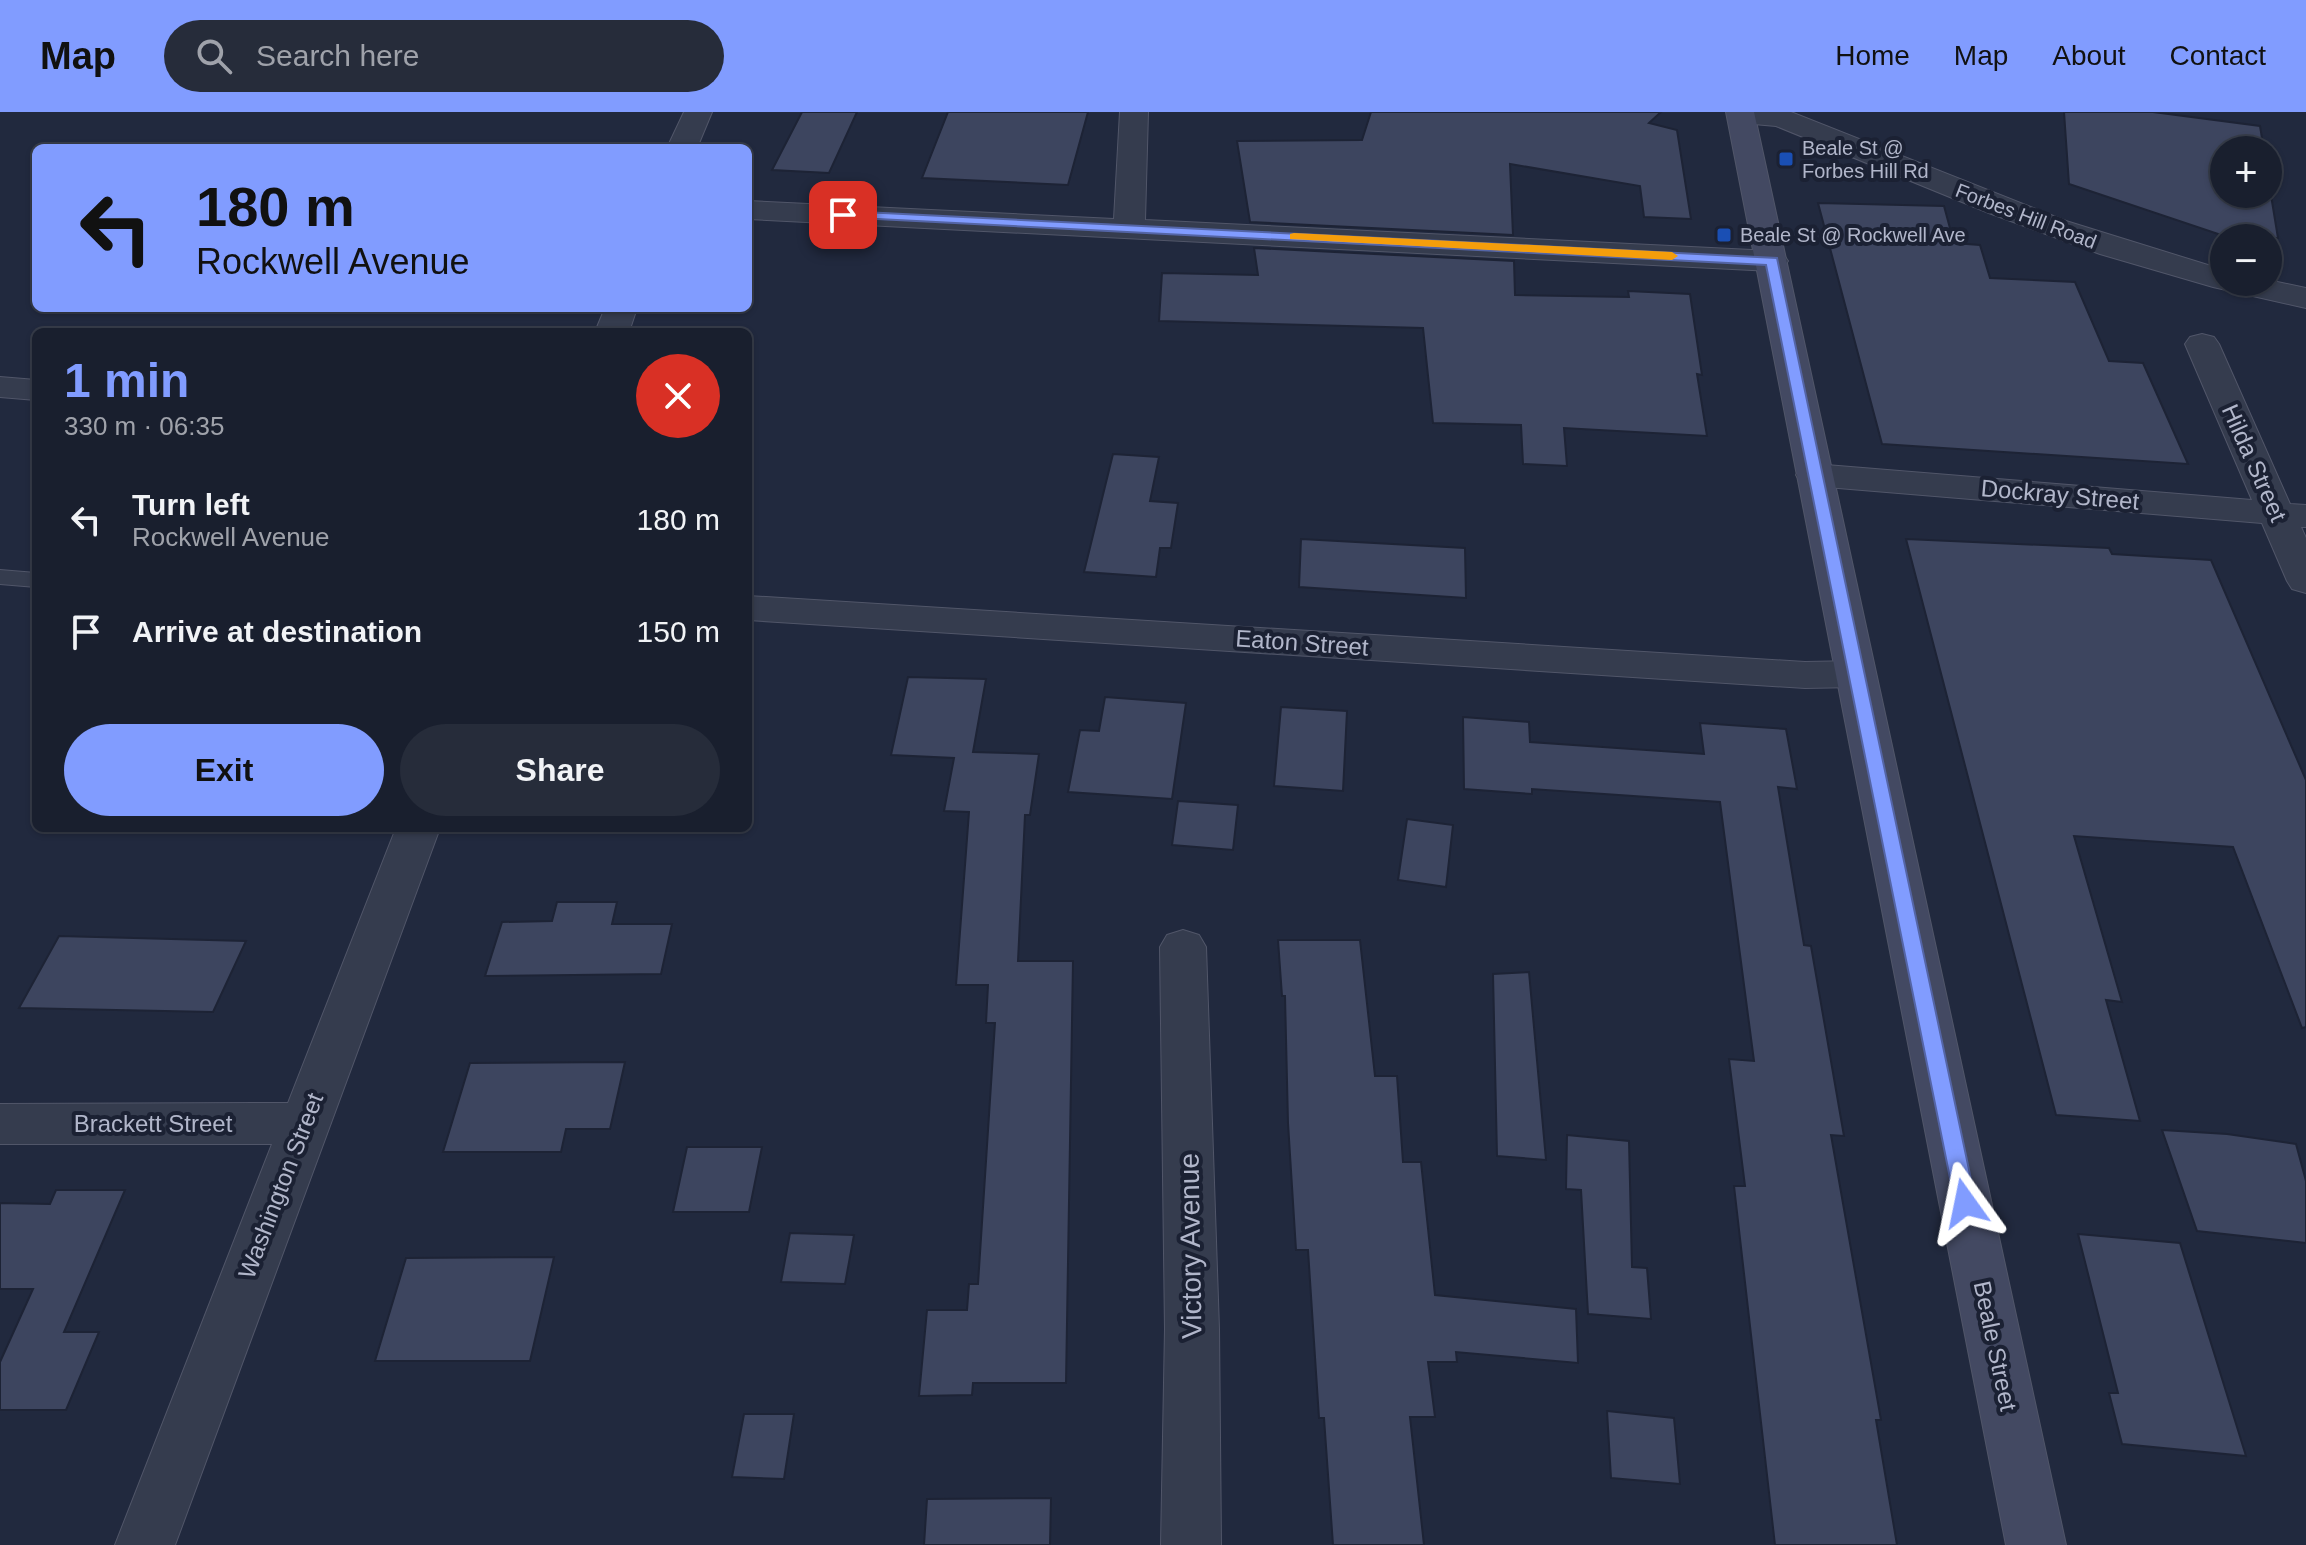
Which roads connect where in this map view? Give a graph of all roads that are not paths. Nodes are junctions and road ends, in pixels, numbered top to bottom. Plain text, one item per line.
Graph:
1 (698, 112) edge
2 (1134, 112) edge
3 (1740, 114) edge
4 (684, 144) edge
5 (752, 210) edge
6 (1129, 228) junction
7 (1772, 261) junction
8 (2210, 276) edge
9 (2282, 293) edge
10 (2306, 298) edge
11 (2202, 344) dead end
12 (0, 387) edge
13 (32, 390) edge
14 (1814, 475) junction
15 (2292, 514) edge
16 (0, 577) edge
17 (32, 580) edge
18 (2306, 581) edge
19 (752, 608) edge
20 (1856, 674) junction
21 (416, 832) edge
22 (1183, 947) dead end
23 (305, 1123) junction
24 (0, 1124) edge
25 (145, 1545) edge
26 (1191, 1545) edge
27 (2036, 1545) edge

1 - 4 street
2 - 6 street
3 - 7 main road, Beale Street
3 - 8 street, Forbes Hill Road
5 - 6 street
6 - 7 street
7 - 14 main road, Beale Street
9 - 10 street
11 - 15 street, Hilda Street
12 - 13 street
14 - 15 street, Dockray Street
14 - 20 main road, Beale Street
15 - 18 street, Hilda Street
16 - 17 lane
19 - 20 street, Eaton Street
20 - 27 main road, Beale Street
21 - 23 street, Washington Street
22 - 26 street, Victory Avenue
23 - 24 street, Brackett Street
23 - 25 street, Washington Street

